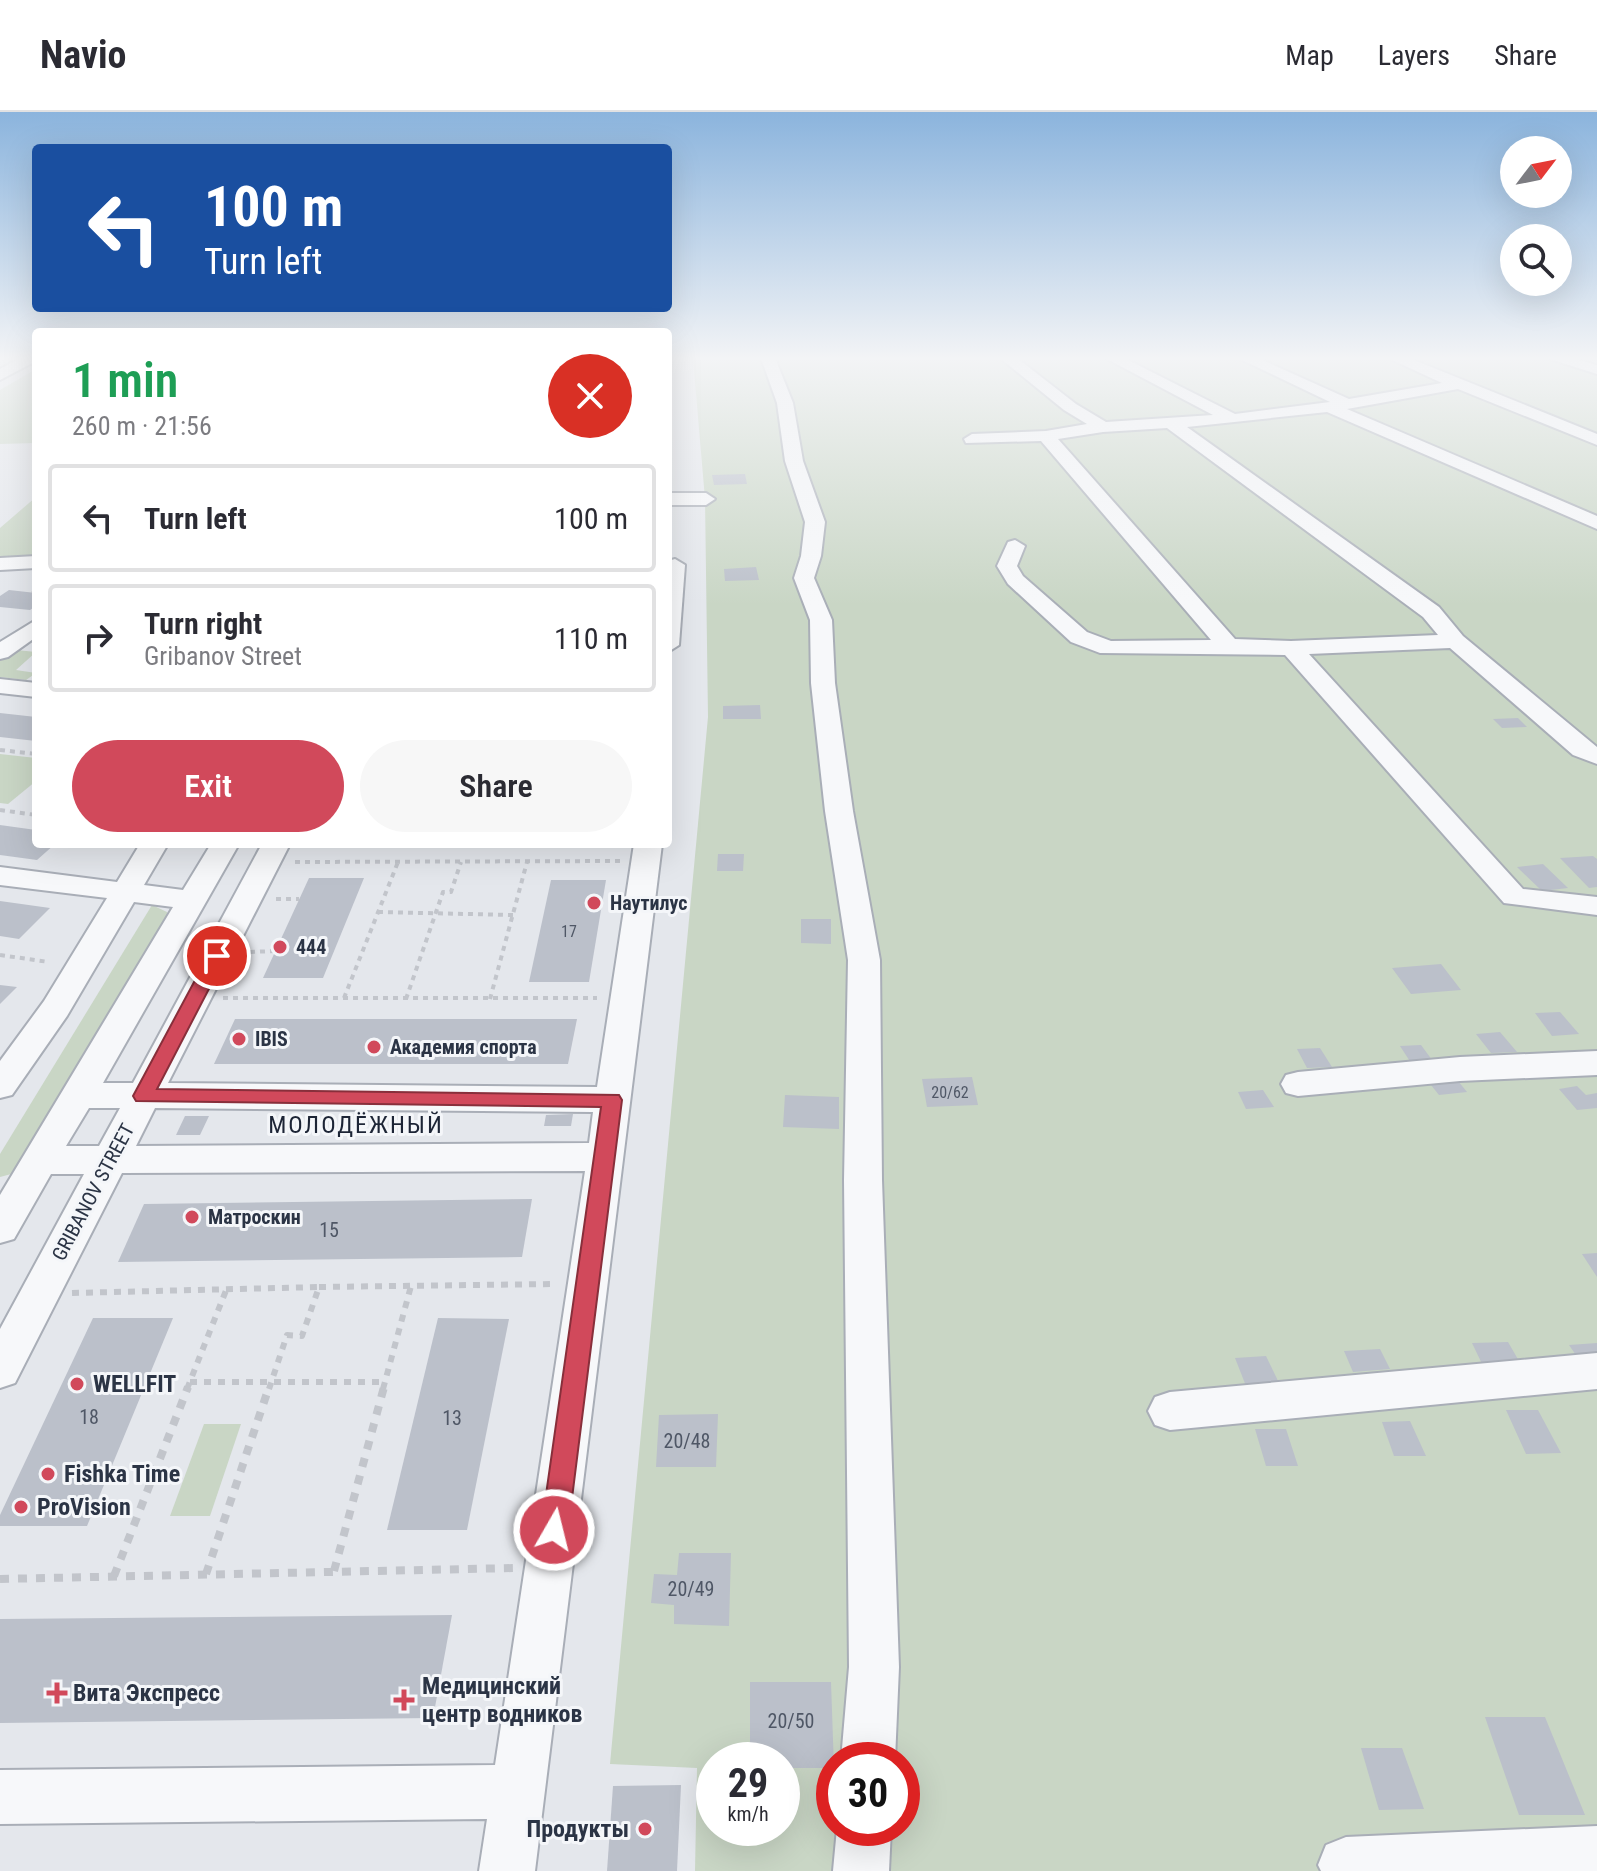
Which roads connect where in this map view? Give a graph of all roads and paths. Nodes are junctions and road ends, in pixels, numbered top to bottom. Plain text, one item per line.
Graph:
1 (791, 440) edge
2 (1050, 440) edge
3 (1195, 440) edge
4 (1413, 440) edge
5 (672, 499) edge
6 (706, 499) dead end
7 (1597, 523) edge
8 (1015, 546) dead end
9 (32, 562) edge
10 (0, 564) edge
11 (675, 566) edge
12 (0, 577) edge
13 (32, 585) edge
14 (672, 600) edge
15 (32, 630) edge
16 (1455, 641) junction
17 (1229, 646) junction
18 (1291, 648) junction
19 (0, 652) edge
20 (32, 685) edge
21 (0, 686) edge
22 (0, 750) edge
23 (32, 754) edge
24 (1597, 756) edge
25 (0, 810) edge
26 (32, 814) edge
27 (151, 848) edge
28 (222, 848) edge
29 (635, 852) edge
30 (283, 853) edge
31 (398, 862) junction
32 (461, 862) junction
33 (527, 862) junction
34 (0, 876) edge
35 (123, 893) junction
36 (284, 899) dead end
37 (299, 899) dead end
38 (190, 900) junction
39 (1597, 906) edge
40 (378, 912) junction
41 (436, 913) junction
42 (513, 915) junction
43 (275, 951) dead end
44 (259, 952) dead end
45 (0, 955) edge
46 (49, 962) dead end
47 (222, 998) dead end
48 (344, 998) junction
49 (627, 998) junction
50 (406, 999) junction
51 (490, 999) junction
52 (1597, 1063) edge
53 (1298, 1084) dead end
54 (0, 1086) edge
55 (76, 1095) junction
56 (143, 1096) junction
57 (612, 1100) junction
58 (605, 1157) junction
59 (109, 1160) junction
60 (21, 1177) edge
61 (0, 1228) edge
62 (563, 1284) dead end
63 (411, 1286) junction
64 (319, 1287) junction
65 (227, 1288) junction
66 (63, 1293) dead end
67 (0, 1370) edge
68 (1597, 1371) edge
69 (190, 1382) junction
70 (271, 1382) junction
71 (385, 1382) junction
72 (1170, 1411) dead end
73 (521, 1568) dead end
74 (334, 1571) junction
75 (206, 1574) junction
76 (114, 1576) junction
77 (0, 1579) edge
78 (869, 1742) edge
79 (517, 1792) junction
80 (0, 1797) edge
81 (863, 1846) edge
82 (1597, 1854) edge
83 (1346, 1865) dead end
84 (507, 1871) edge
85 (861, 1871) edge

1 - 78 street
2 - 17 street
3 - 16 street
4 - 7 street
5 - 6 street
8 - 17 street
9 - 10 street
11 - 14 street
12 - 13 street
15 - 19 street
16 - 18 street
16 - 24 street
17 - 18 street
18 - 39 street
20 - 21 street
22 - 23 path
25 - 26 path
27 - 35 street
28 - 38 street
29 - 33 path
29 - 49 street
30 - 31 path
30 - 56 street, GRIBANOV STREET
31 - 32 path
31 - 40 path
32 - 33 path
32 - 41 path
33 - 42 path
34 - 35 street
35 - 38 street
35 - 54 street
36 - 37 path
38 - 55 street
40 - 41 path
40 - 48 path
41 - 42 path
41 - 50 path
42 - 51 path
43 - 44 path
45 - 46 path
47 - 48 path
48 - 50 path
49 - 51 path
49 - 57 street
50 - 51 path
52 - 53 street
55 - 56 street
55 - 60 street
56 - 57 street
56 - 59 street, GRIBANOV STREET
57 - 58 street
58 - 59 street
58 - 79 street
59 - 60 street
59 - 67 street, GRIBANOV STREET
60 - 61 street
62 - 63 path
63 - 64 path
63 - 71 path
64 - 65 path
64 - 70 path
65 - 66 path
65 - 69 path
68 - 72 street
69 - 70 path
69 - 76 path
70 - 71 path
70 - 75 path
71 - 74 path
73 - 74 path
74 - 75 path
75 - 76 path
76 - 77 path
79 - 80 street
79 - 84 street
81 - 85 street
82 - 83 street

